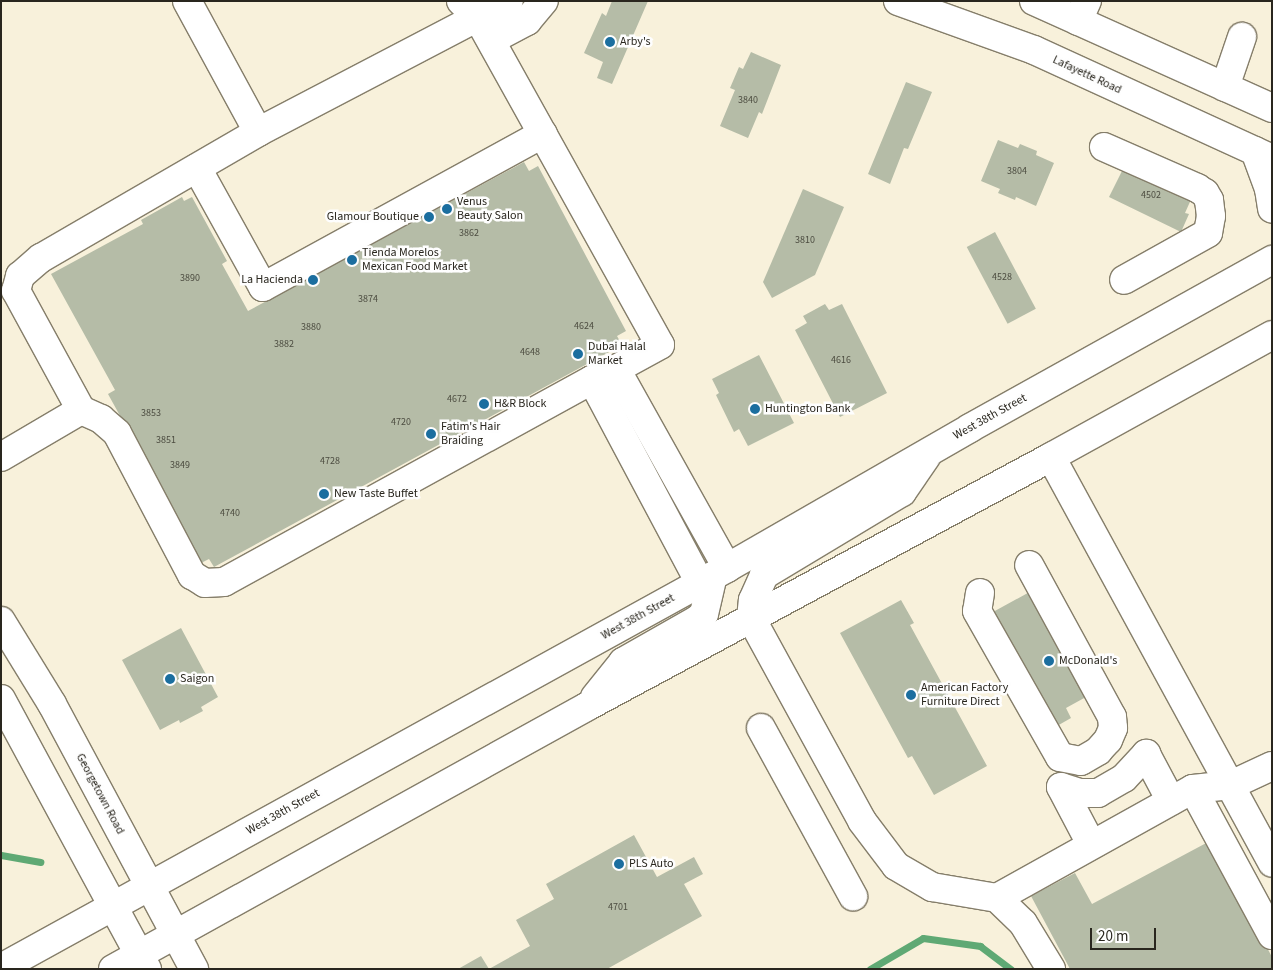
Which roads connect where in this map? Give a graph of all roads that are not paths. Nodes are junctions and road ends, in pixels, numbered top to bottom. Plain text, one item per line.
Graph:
1 (187, 1) edge
2 (509, 1) edge
3 (544, 1) edge
4 (898, 1) edge
5 (1034, 1) edge
6 (1082, 11) edge
7 (477, 20) edge
8 (1242, 37) dead end
9 (1225, 87) junction
10 (1272, 108) edge
11 (258, 132) junction
12 (543, 134) junction
13 (1104, 147) dead end
14 (1263, 155) edge
15 (197, 168) junction
16 (1272, 209) edge
17 (1272, 238) edge
18 (1267, 262) edge
19 (1124, 280) dead end
20 (1272, 334) edge
21 (604, 374) junction
22 (80, 410) junction
23 (930, 451) junction
24 (1, 457) edge
25 (1051, 457) junction
26 (1029, 565) dead end
27 (713, 576) junction
28 (980, 593) dead end
29 (751, 618) junction
30 (1, 621) edge
31 (1, 699) edge
32 (588, 706) junction
33 (761, 728) dead end
34 (1272, 766) edge
35 (1231, 785) junction
36 (1182, 795) junction
37 (1091, 844) junction
38 (1272, 863) edge
39 (149, 886) junction
40 (853, 896) dead end
41 (997, 898) junction
42 (114, 905) junction
43 (176, 934) junction
44 (1272, 935) edge
45 (143, 961) edge
46 (1, 968) edge
47 (112, 969) edge
48 (194, 969) edge
49 (1051, 969) edge

1 - 11 main road
2 - 7 main road
3 - 7 main road
4 - 14 main road, Lafayette Road
5 - 6 main road
6 - 9 main road
7 - 11 main road
7 - 12 main road
8 - 9 main road
9 - 10 main road
11 - 15 main road
12 - 15 main road
12 - 21 main road
13 - 19 main road
14 - 16 main road
15 - 22 main road
17 - 18 main road
18 - 23 main road, West 38th Street
20 - 25 main road
21 - 22 main road
21 - 27 main road
22 - 24 main road
23 - 27 main road, West 38th Street
23 - 29 main road
25 - 29 main road
25 - 35 main road
26 - 28 main road
27 - 32 main road
27 - 39 main road, West 38th Street
29 - 32 main road
29 - 41 main road
30 - 39 main road, Georgetown Road
31 - 42 main road
32 - 43 main road
33 - 40 main road
34 - 35 main road
35 - 36 main road
35 - 38 main road
36 - 37 main road
36 - 37 main road
36 - 44 main road
37 - 41 main road
39 - 42 main road, West 38th Street
39 - 43 main road, Georgetown Road
41 - 49 main road
42 - 45 main road
42 - 46 main road, West 38th Street
43 - 45 main road
43 - 48 main road, Georgetown Road
45 - 47 main road

